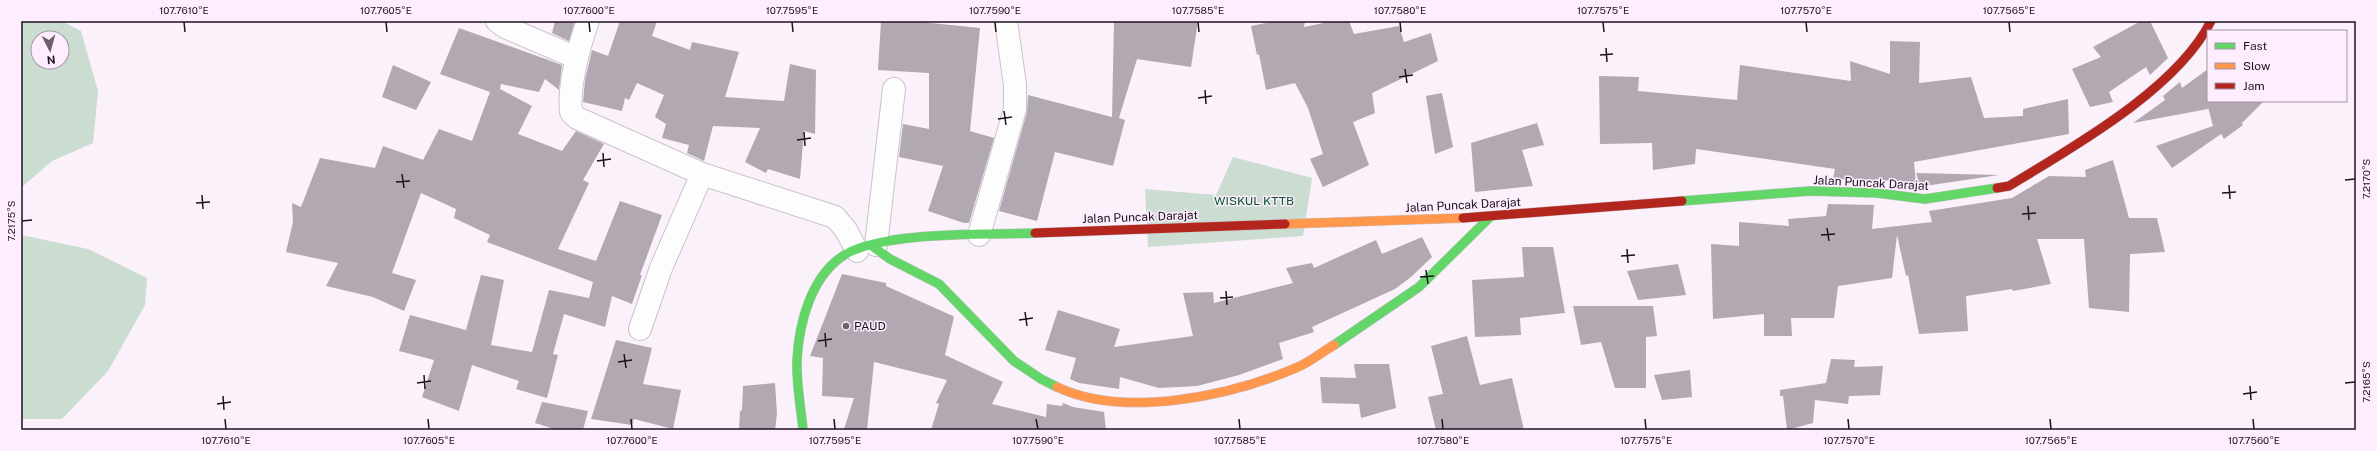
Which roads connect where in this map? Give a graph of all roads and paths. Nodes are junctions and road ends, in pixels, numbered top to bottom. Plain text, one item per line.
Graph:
1 (497, 21) edge
2 (588, 21) edge
3 (1006, 21) edge
4 (2211, 21) edge
5 (577, 58) junction
6 (894, 89) dead end
7 (702, 174) junction
8 (1490, 217) junction
9 (979, 235) junction
10 (868, 247) junction
11 (640, 329) dead end
12 (803, 430) edge

1 - 5 street
2 - 5 street
3 - 9 street
4 - 8 street, Jalan Puncak Darajat
5 - 7 street
6 - 10 street
7 - 10 street
7 - 11 street
8 - 9 street, Jalan Puncak Darajat
8 - 10 street
9 - 10 street, Jalan Puncak Darajat
10 - 12 street, Jalan Puncak Darajat

